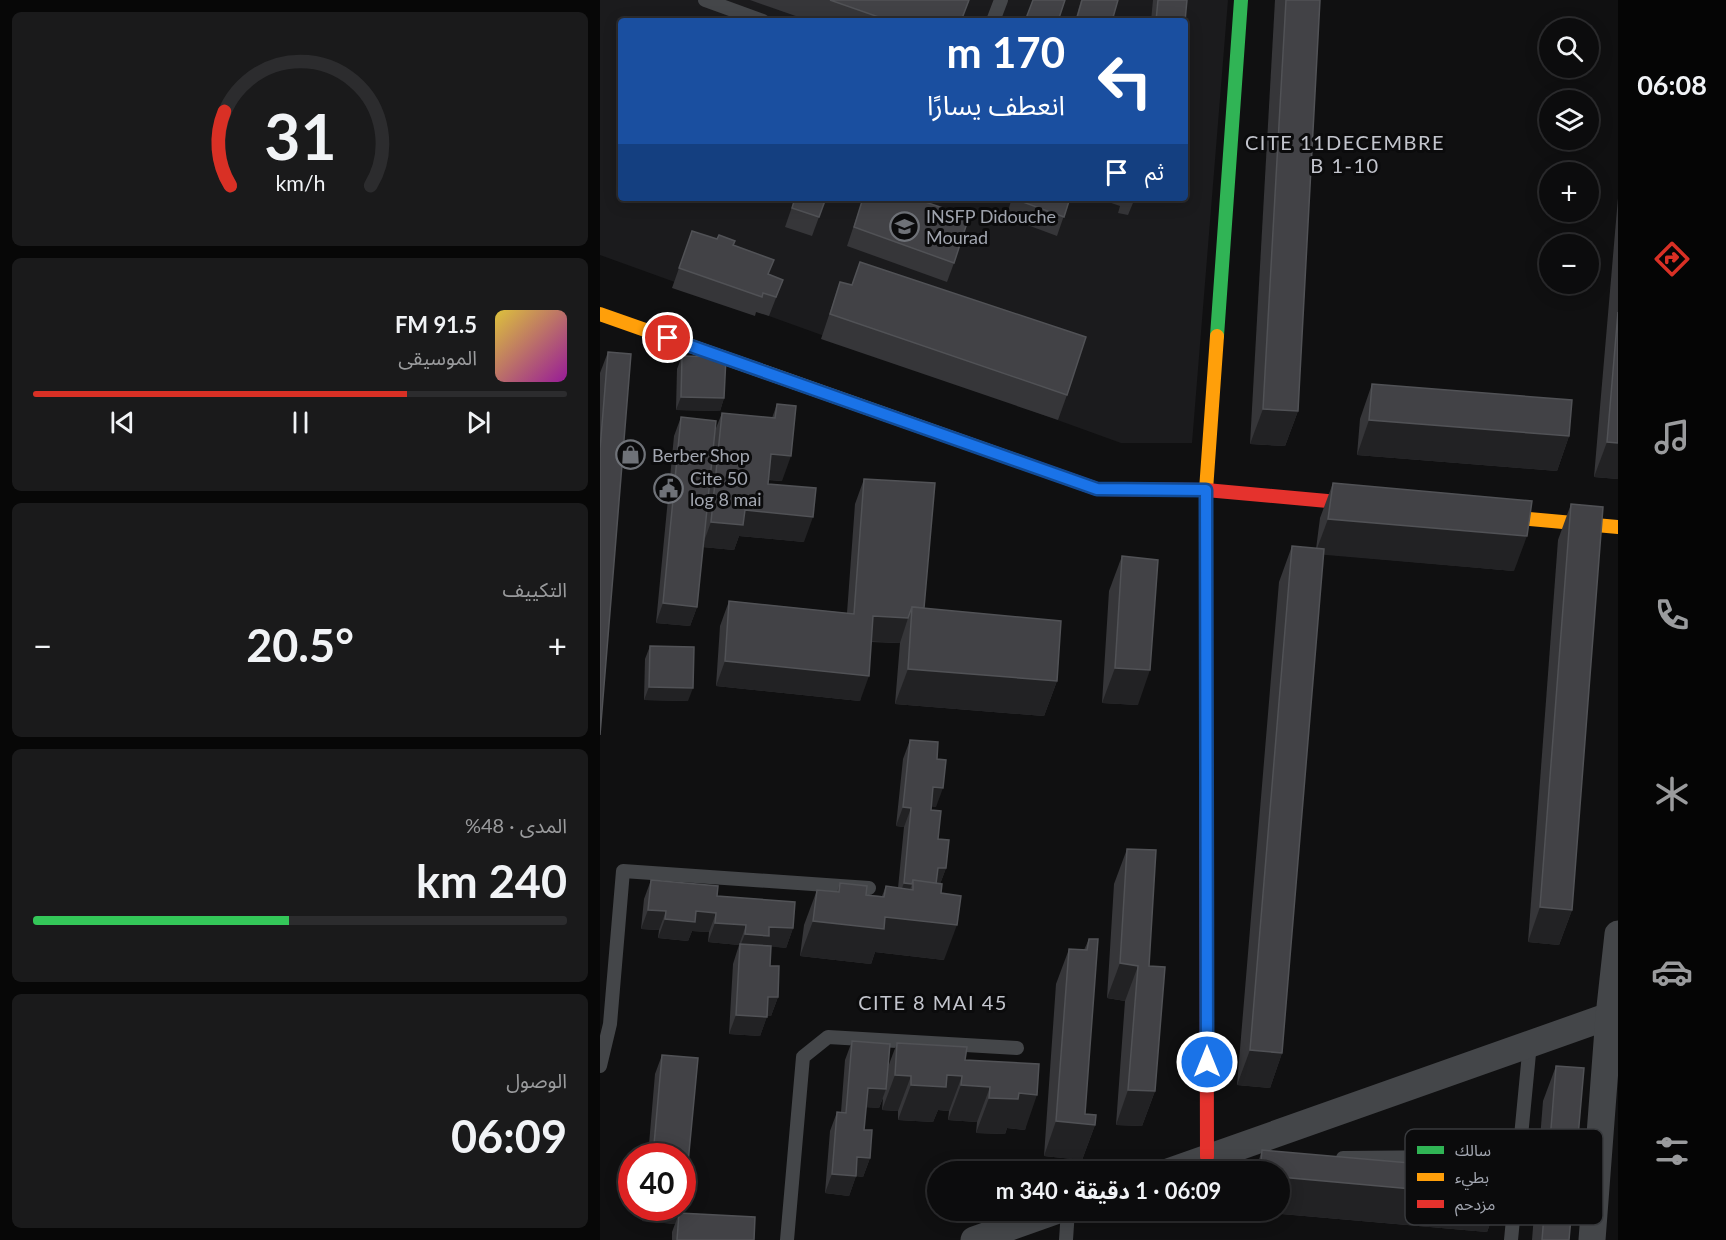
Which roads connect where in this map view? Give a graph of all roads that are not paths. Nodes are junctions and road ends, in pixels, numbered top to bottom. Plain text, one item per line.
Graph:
1 (705, 0) edge
2 (1001, 0) edge
3 (1241, 0) edge
4 (755, 18) edge
5 (994, 18) edge
6 (600, 314) edge
7 (1206, 490) junction
8 (1383, 506) edge
9 (1477, 514) edge
10 (1618, 527) edge
11 (869, 888) edge
12 (1618, 934) edge
13 (1609, 1016) junction
14 (1530, 1043) junction
15 (1017, 1048) dead end
16 (1612, 1057) edge
17 (600, 1066) edge
18 (1522, 1129) edge
19 (1207, 1157) junction
20 (1333, 1158) edge
21 (1405, 1158) edge
22 (1196, 1161) edge
23 (1607, 1186) edge
24 (1027, 1221) edge
25 (1067, 1221) edge
26 (1512, 1225) edge
27 (1596, 1225) edge
28 (786, 1240) edge
29 (974, 1240) edge
30 (1066, 1240) edge
31 (1511, 1240) edge
32 (1592, 1240) edge

1 - 4 lane
2 - 5 lane
3 - 7 street
6 - 7 street
7 - 8 street
7 - 19 street
9 - 10 street
11 - 17 lane
12 - 13 street
13 - 14 street
13 - 16 street
14 - 18 lane
14 - 19 street
15 - 28 lane
16 - 23 street
19 - 22 street
20 - 21 lane
24 - 29 street
25 - 30 lane
26 - 31 lane
27 - 32 street

